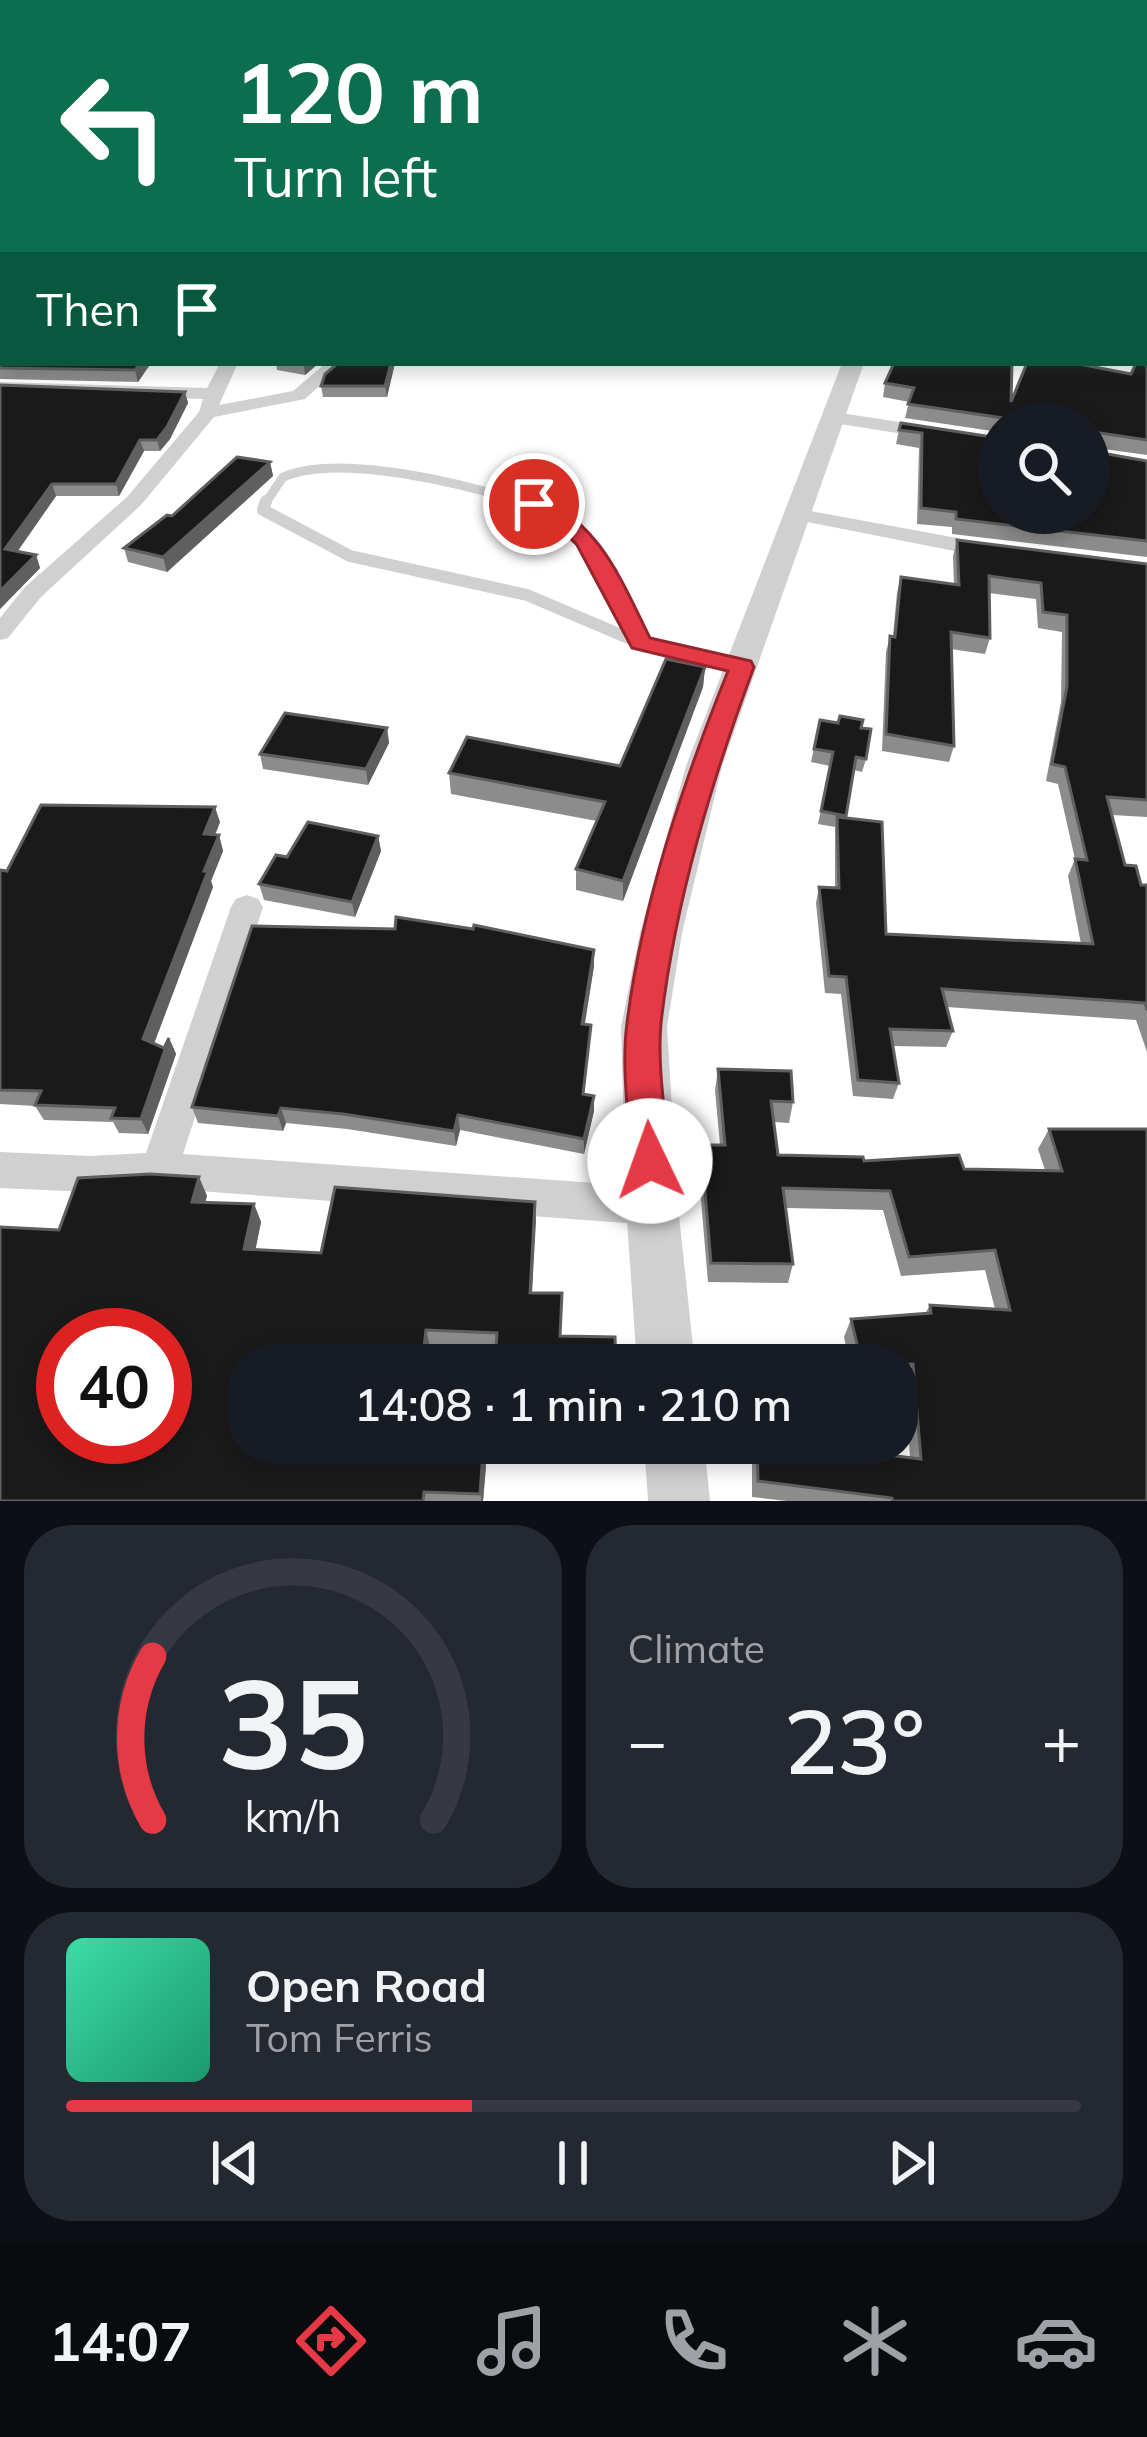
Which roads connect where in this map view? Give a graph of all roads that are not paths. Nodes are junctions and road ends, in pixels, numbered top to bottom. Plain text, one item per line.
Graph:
1 (228, 366) edge
2 (333, 366) edge
3 (852, 366) edge
4 (0, 387) edge
5 (211, 404) junction
6 (834, 418) junction
7 (978, 440) edge
8 (794, 514) junction
9 (1015, 555) edge
10 (0, 633) edge
11 (640, 643) junction
12 (742, 667) junction
13 (247, 907) dead end
14 (0, 1169) edge
15 (159, 1170) junction
16 (652, 1206) junction
17 (664, 1344) edge
18 (676, 1464) edge
19 (679, 1501) edge

1 - 5 street
2 - 5 street
3 - 6 street
4 - 5 street
5 - 10 street
6 - 7 street
6 - 8 street
8 - 9 street
8 - 12 street
11 - 11 lane
11 - 12 lane
12 - 16 street
13 - 15 street
14 - 15 street
15 - 16 street
16 - 17 street
18 - 19 street

